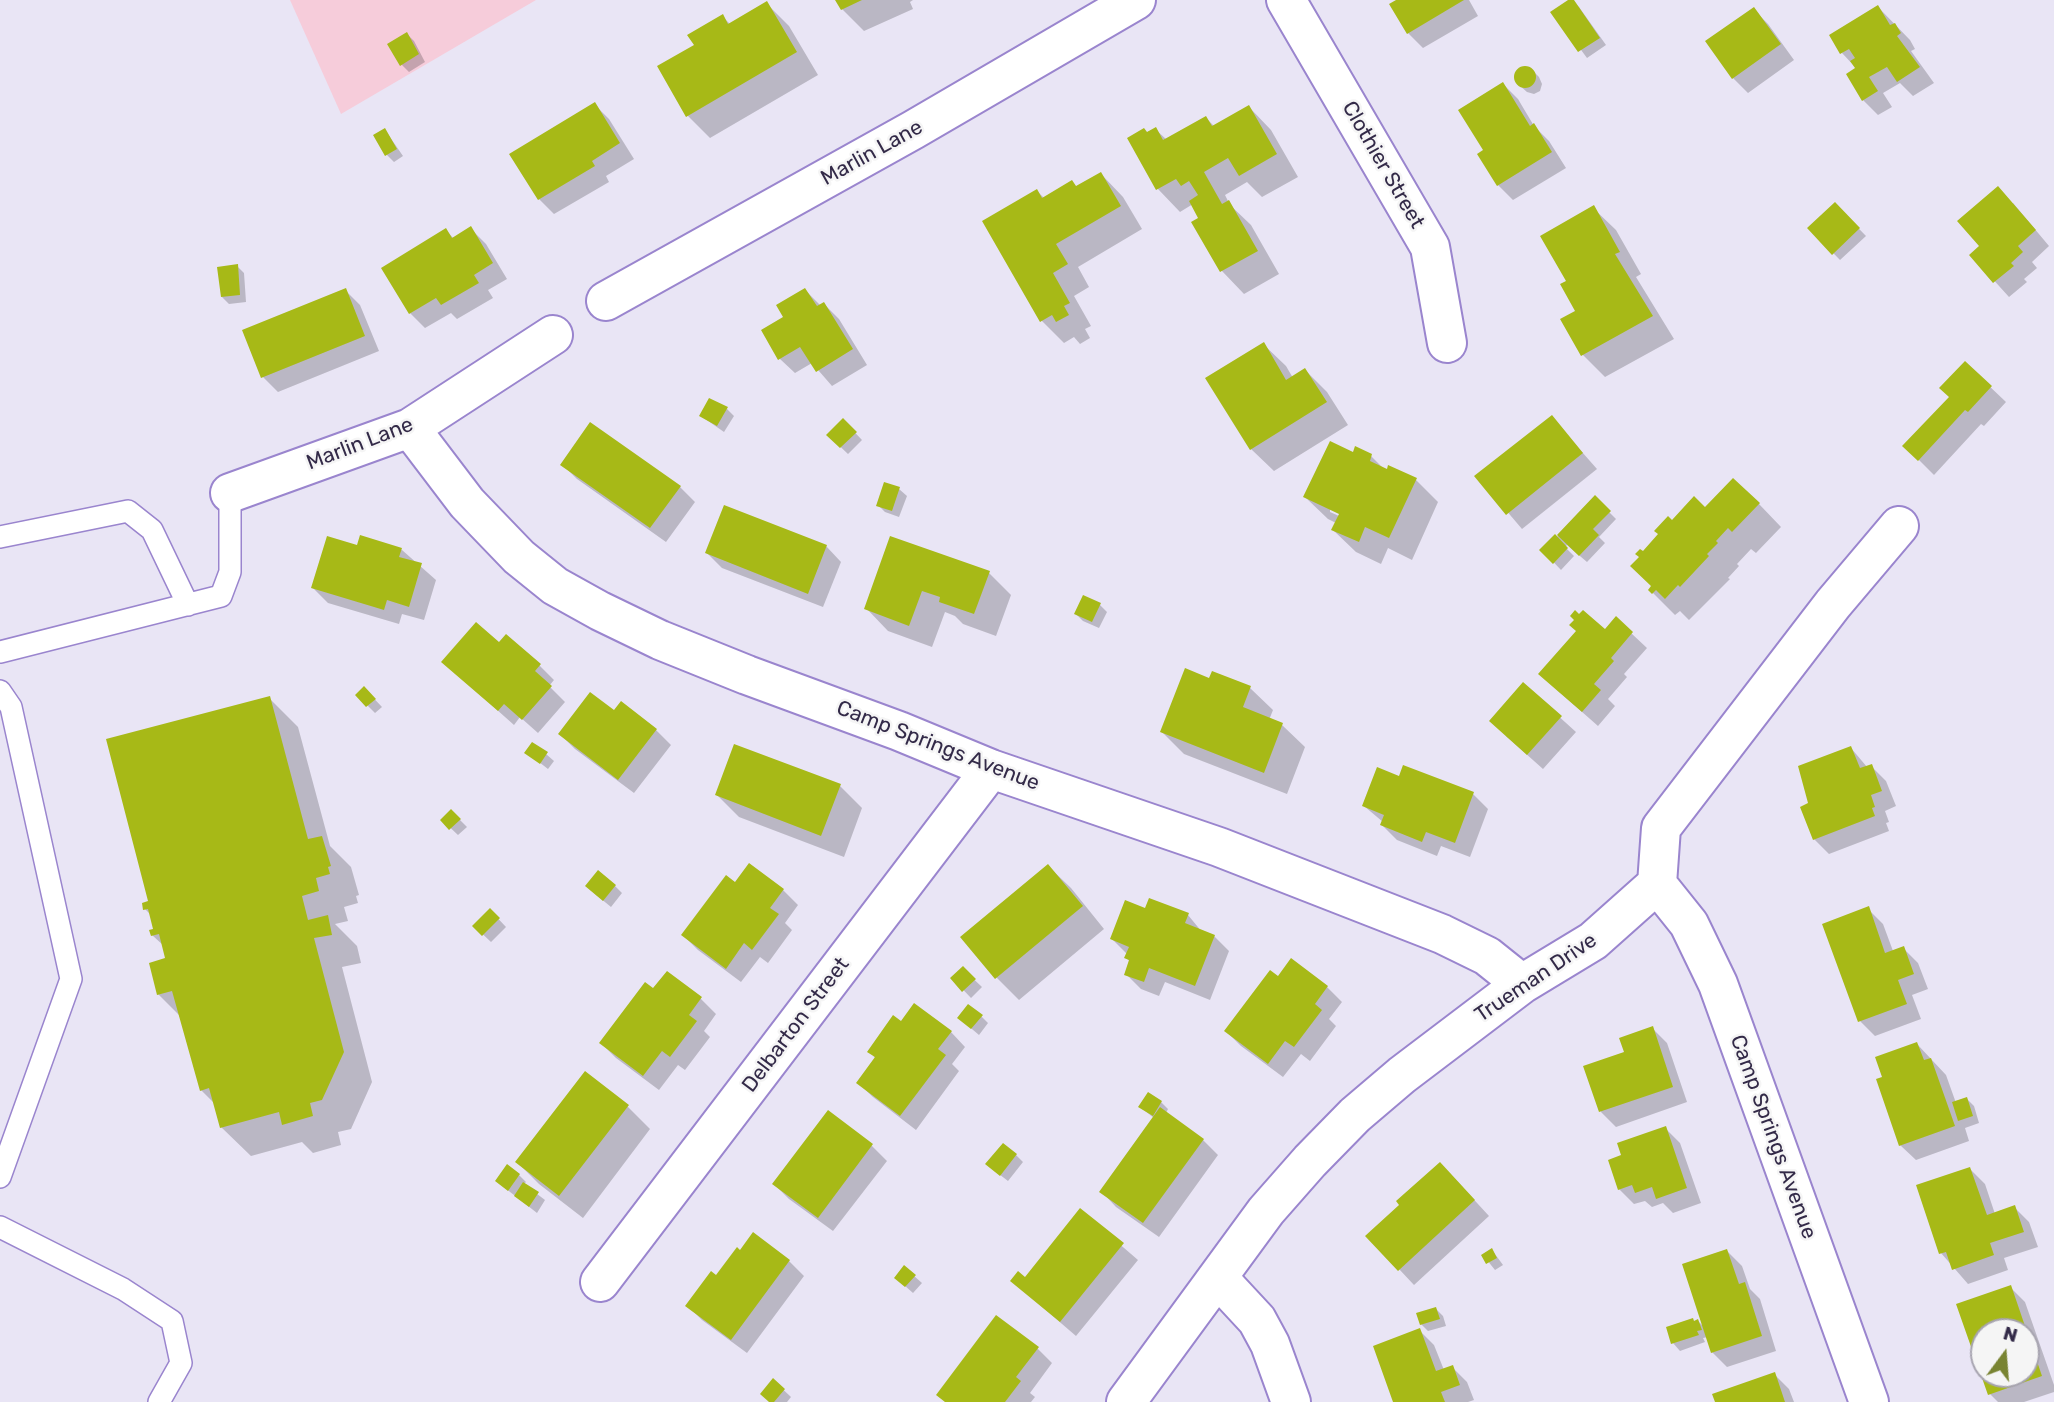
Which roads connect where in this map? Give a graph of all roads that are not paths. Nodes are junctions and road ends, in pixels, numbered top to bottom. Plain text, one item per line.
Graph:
1 (1136, 0) edge
2 (1286, 0) edge
3 (606, 300) dead end
4 (553, 335) dead end
5 (1447, 343) dead end
6 (410, 428) junction
7 (230, 493) joint
8 (1899, 526) dead end
9 (0, 537) edge
10 (188, 605) junction
11 (0, 652) edge
12 (0, 691) edge
13 (991, 768) junction
14 (1657, 884) junction
15 (1521, 984) junction
16 (0, 1177) edge
17 (0, 1227) edge
18 (1218, 1278) junction
19 (600, 1282) dead end
20 (159, 1402) edge
21 (1126, 1402) edge
22 (1291, 1402) edge
23 (1869, 1402) edge

1 - 3 street, Marlin Lane
2 - 5 street, Clothier Street
4 - 6 street, Marlin Lane
6 - 7 street, Marlin Lane
6 - 13 street, Camp Springs Avenue
7 - 10 lane
8 - 14 street
9 - 10 lane
10 - 11 lane
12 - 16 lane
13 - 15 street, Camp Springs Avenue
13 - 19 street, Delbarton Street
14 - 15 street, Trueman Drive
14 - 23 street, Camp Springs Avenue
15 - 18 street, Trueman Drive
17 - 20 lane
18 - 21 street, Trueman Drive
18 - 22 street

